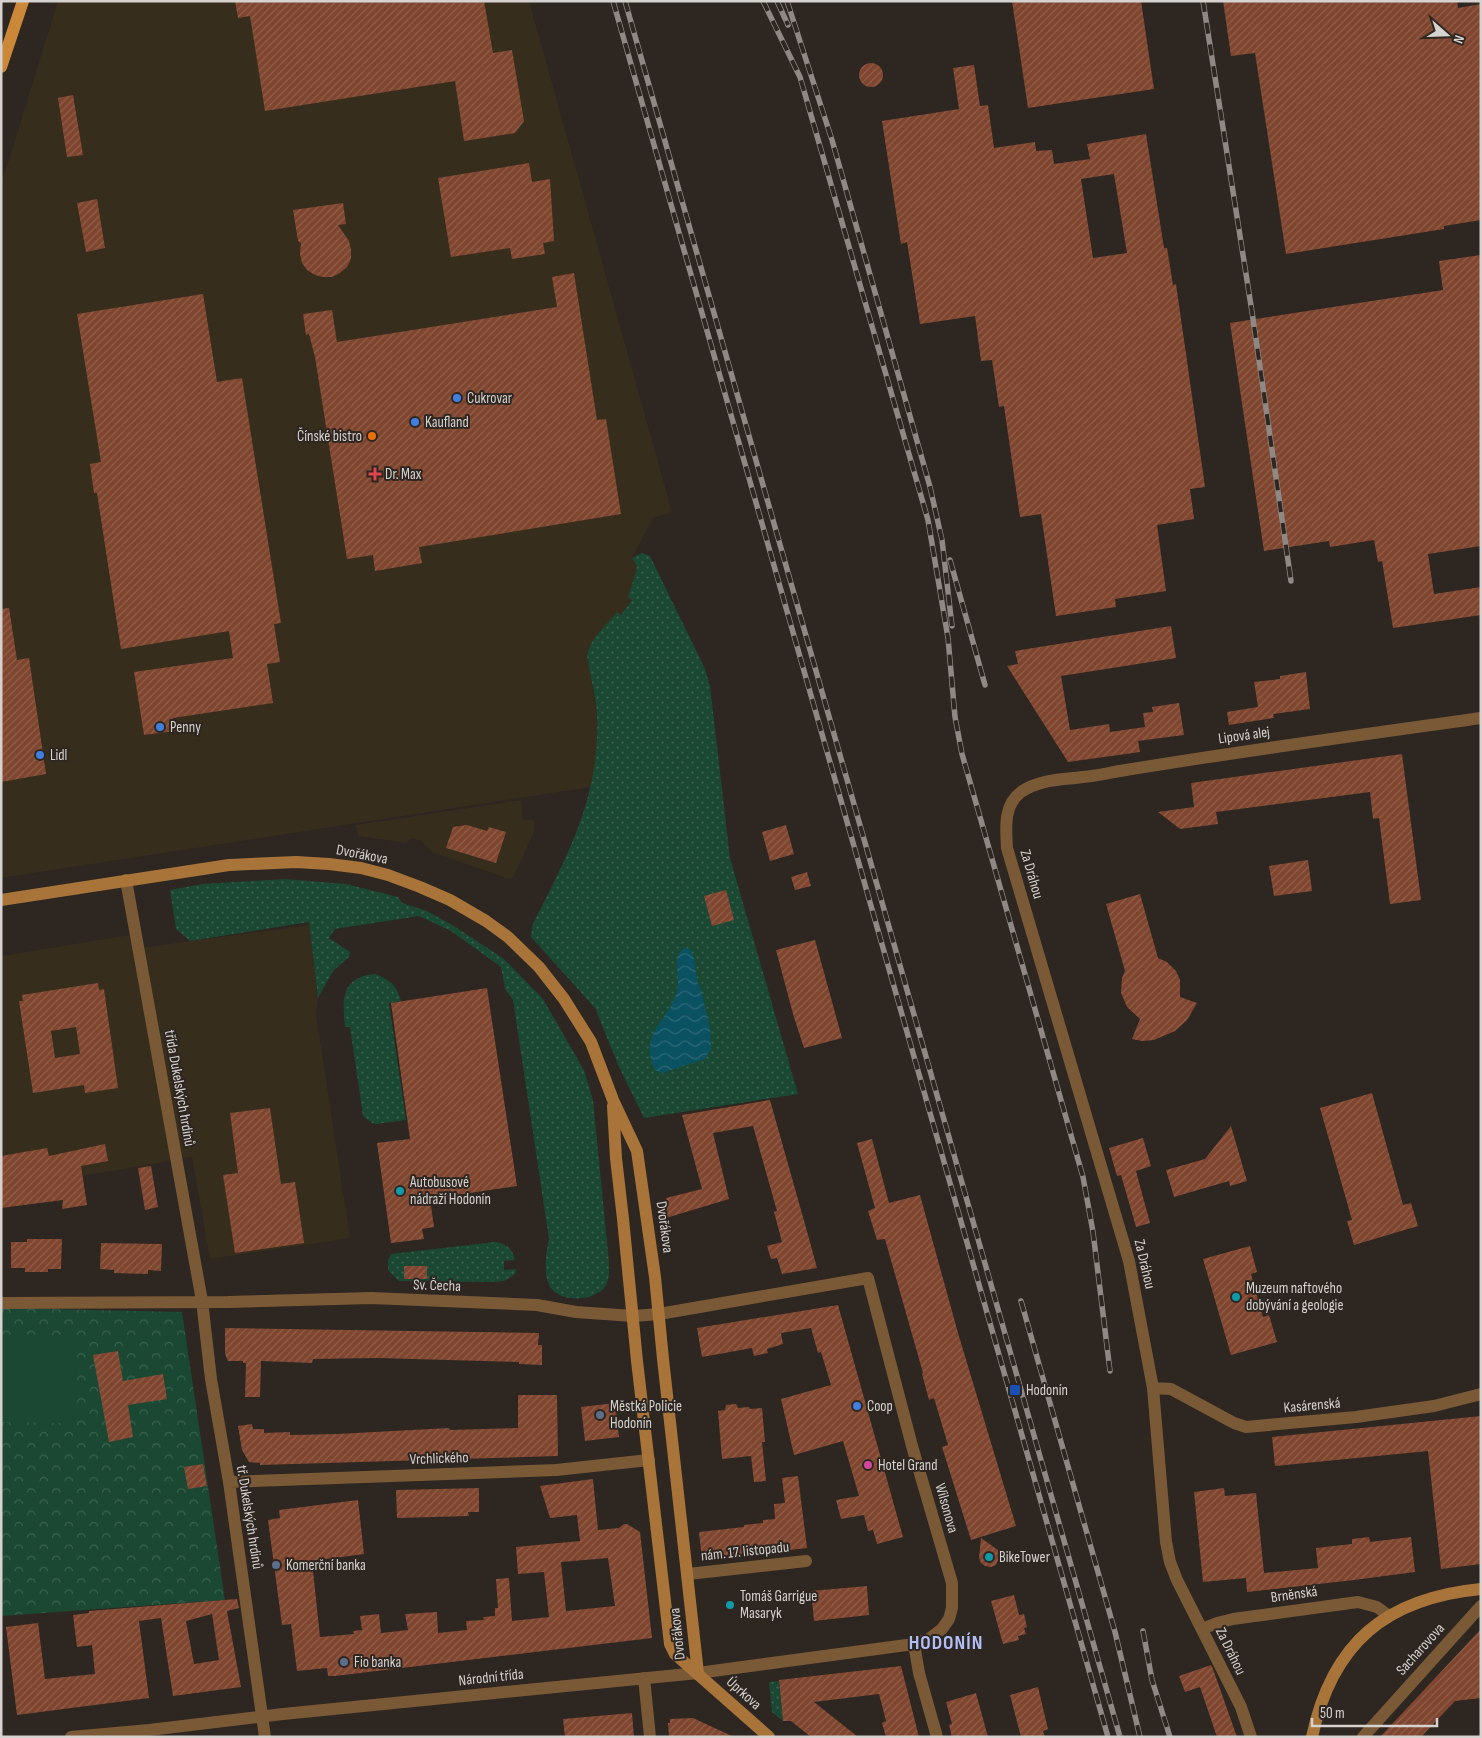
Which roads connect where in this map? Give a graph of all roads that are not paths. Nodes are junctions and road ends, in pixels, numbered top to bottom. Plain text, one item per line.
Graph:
1 (23, 1) edge
2 (1, 67) edge
3 (1481, 718) edge
4 (1016, 796) joint
5 (126, 880) junction
6 (1, 900) edge
7 (613, 1100) junction
8 (868, 1278) joint
9 (202, 1301) junction
10 (1, 1303) edge
11 (659, 1314) junction
12 (633, 1316) junction
13 (1153, 1388) junction
14 (1481, 1394) edge
15 (649, 1460) junction
16 (230, 1482) junction
17 (806, 1561) dead end
18 (688, 1574) junction
19 (1481, 1589) edge
20 (1481, 1606) edge
21 (1389, 1616) junction
22 (1202, 1629) junction
23 (914, 1644) junction
24 (698, 1673) junction
25 (644, 1678) junction
26 (263, 1716) junction
27 (71, 1737) edge
28 (265, 1737) edge
29 (650, 1737) edge
30 (769, 1737) edge
31 (937, 1737) edge
32 (1251, 1737) edge
33 (1312, 1737) edge
34 (1364, 1737) edge

1 - 2 main road
3 - 4 street, Lipová alej
4 - 13 street, Za Dráhou
5 - 6 main road, Dvořákova
5 - 7 main road, Dvořákova
5 - 9 street, třída Dukelských hrdinů
7 - 11 main road, Dvořákova
7 - 12 main road, Dvořákova
8 - 11 street, Sv. Čecha
8 - 23 street, Wilsonova
9 - 10 street, Sv. Čecha
9 - 12 street, Sv. Čecha
9 - 16 street, tř. Dukelských hrdinů
11 - 12 street, Sv. Čecha
11 - 18 main road, Dvořákova
12 - 15 main road, Dvořákova
13 - 14 street, Kasárenská
13 - 22 street, Za Dráhou
15 - 16 street, Vrchlického
15 - 24 main road, Dvořákova
16 - 26 street, tř. Dukelských hrdinů
17 - 18 street, nám. 17. listopadu
18 - 24 main road, Dvořákova
19 - 21 main road
20 - 34 street, Sacharovova
21 - 22 street, Brněnská
21 - 33 main road
22 - 32 street, Za Dráhou
23 - 24 street, Národní třída
23 - 31 street
24 - 25 street, Národní třída
24 - 30 main road, Úprkova
25 - 26 street, Národní třída
25 - 29 street
26 - 27 street, Národní třída
26 - 28 street, tř. Dukelských hrdinů

